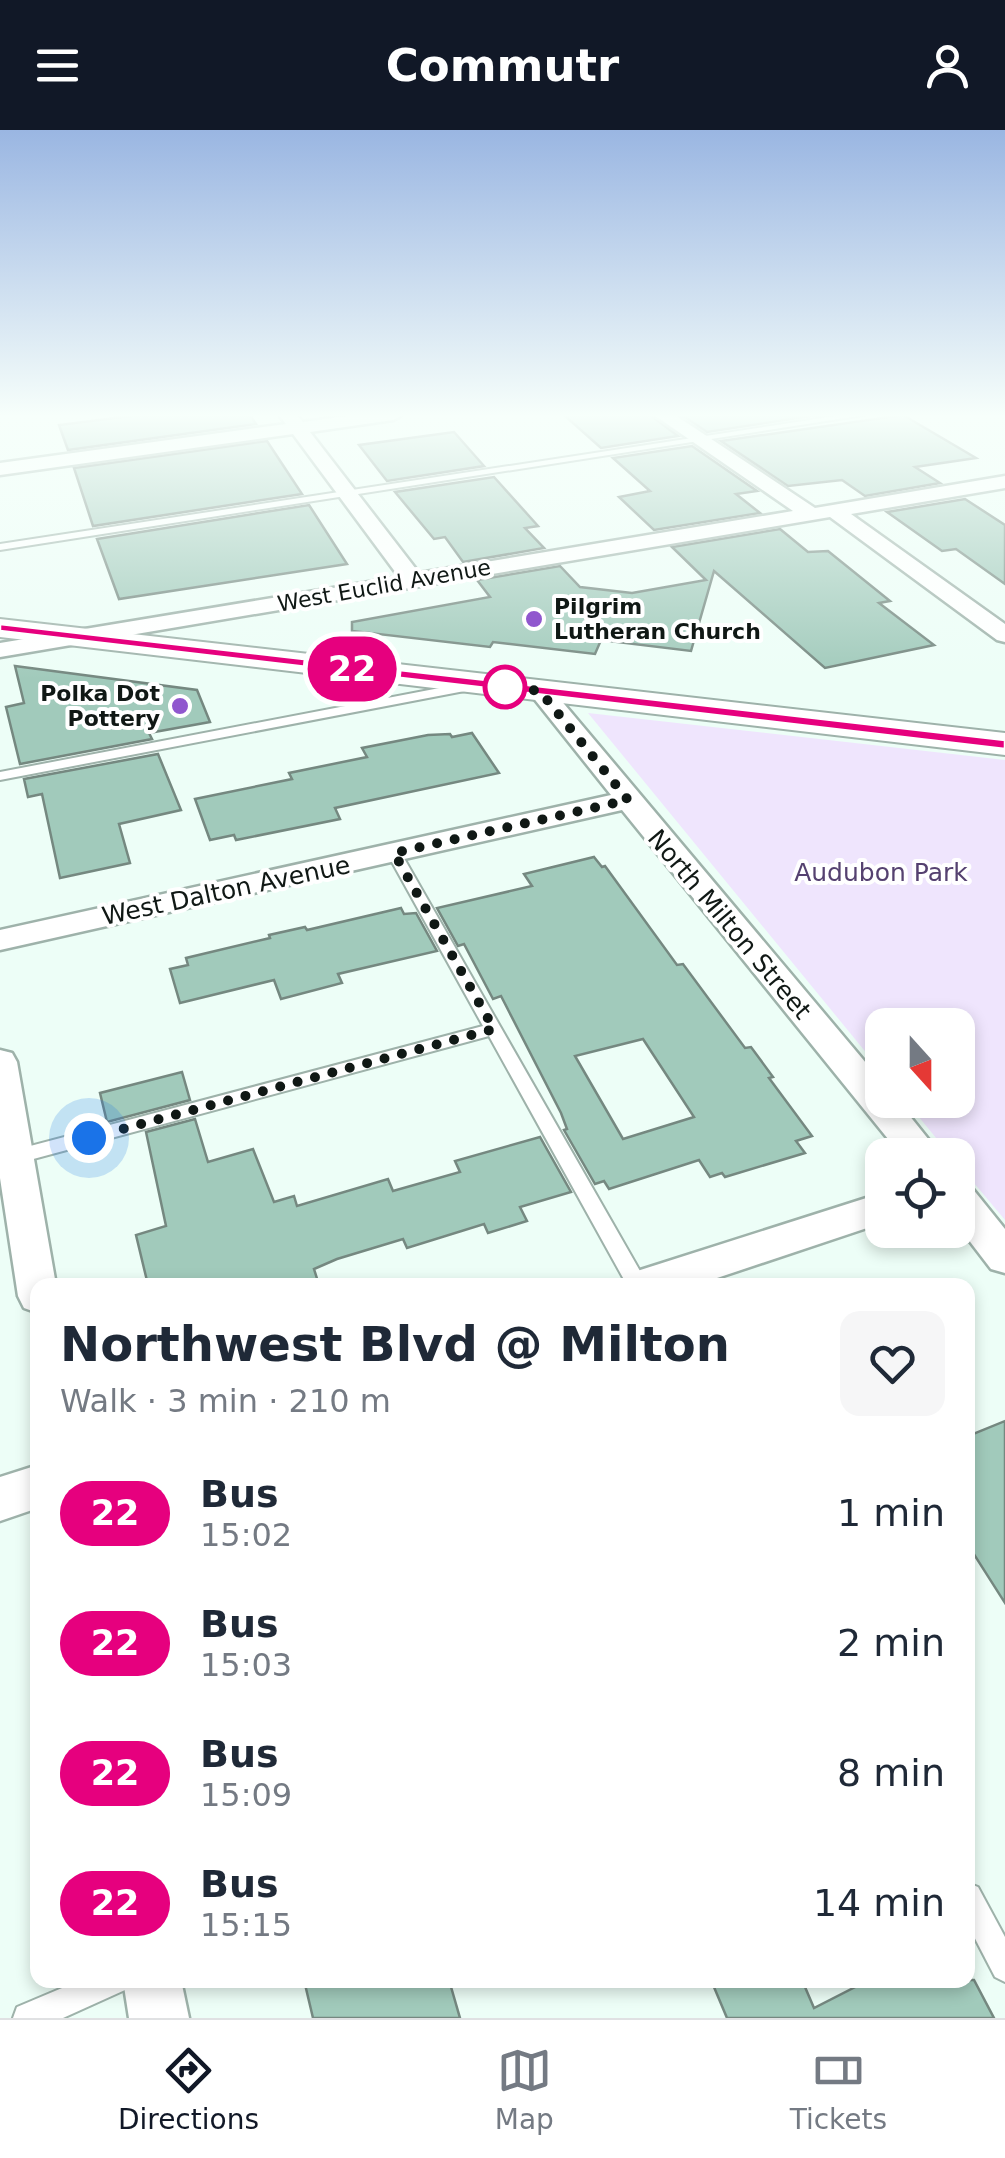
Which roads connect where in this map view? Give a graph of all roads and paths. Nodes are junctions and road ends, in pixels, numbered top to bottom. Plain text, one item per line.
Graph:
1 (282, 503) edge
2 (355, 503) edge
3 (793, 503) edge
4 (881, 503) edge
5 (834, 511) junction
6 (808, 513) junction
7 (0, 547) edge
8 (413, 580) junction
9 (0, 628) edge
10 (1005, 635) edge
11 (82, 637) junction
12 (0, 650) edge
13 (479, 684) junction
14 (540, 691) junction
15 (1005, 744) edge
16 (0, 776) edge
17 (628, 800) junction
18 (394, 853) junction
19 (0, 940) edge
20 (494, 1029) junction
21 (0, 1062) edge
22 (908, 1138) edge
23 (8, 1159) edge
24 (865, 1213) edge
25 (975, 1220) edge
26 (1005, 1257) edge
27 (34, 1278) edge
28 (637, 1278) edge
29 (663, 1278) edge
30 (30, 1489) edge
31 (0, 1499) edge
32 (975, 1910) edge
33 (1005, 1966) edge
34 (97, 1988) edge
35 (153, 1988) edge
36 (28, 2018) edge
37 (159, 2018) edge

1 - 7 lane
2 - 8 street
3 - 6 street
4 - 5 street, West Euclid Avenue
5 - 6 street, West Euclid Avenue
5 - 10 street
6 - 8 street, West Euclid Avenue
8 - 11 street, West Euclid Avenue
9 - 11 main road
11 - 12 street, West Euclid Avenue
11 - 13 main road
13 - 14 main road
13 - 16 lane
14 - 15 main road
14 - 17 street, North Milton Street
17 - 18 street, West Dalton Avenue
17 - 22 street, North Milton Street
18 - 19 street, West Dalton Avenue
18 - 20 lane
20 - 23 lane
20 - 28 lane
21 - 23 street
23 - 27 street
24 - 29 street
25 - 26 street
30 - 31 street
32 - 33 lane
34 - 36 lane
35 - 37 street

